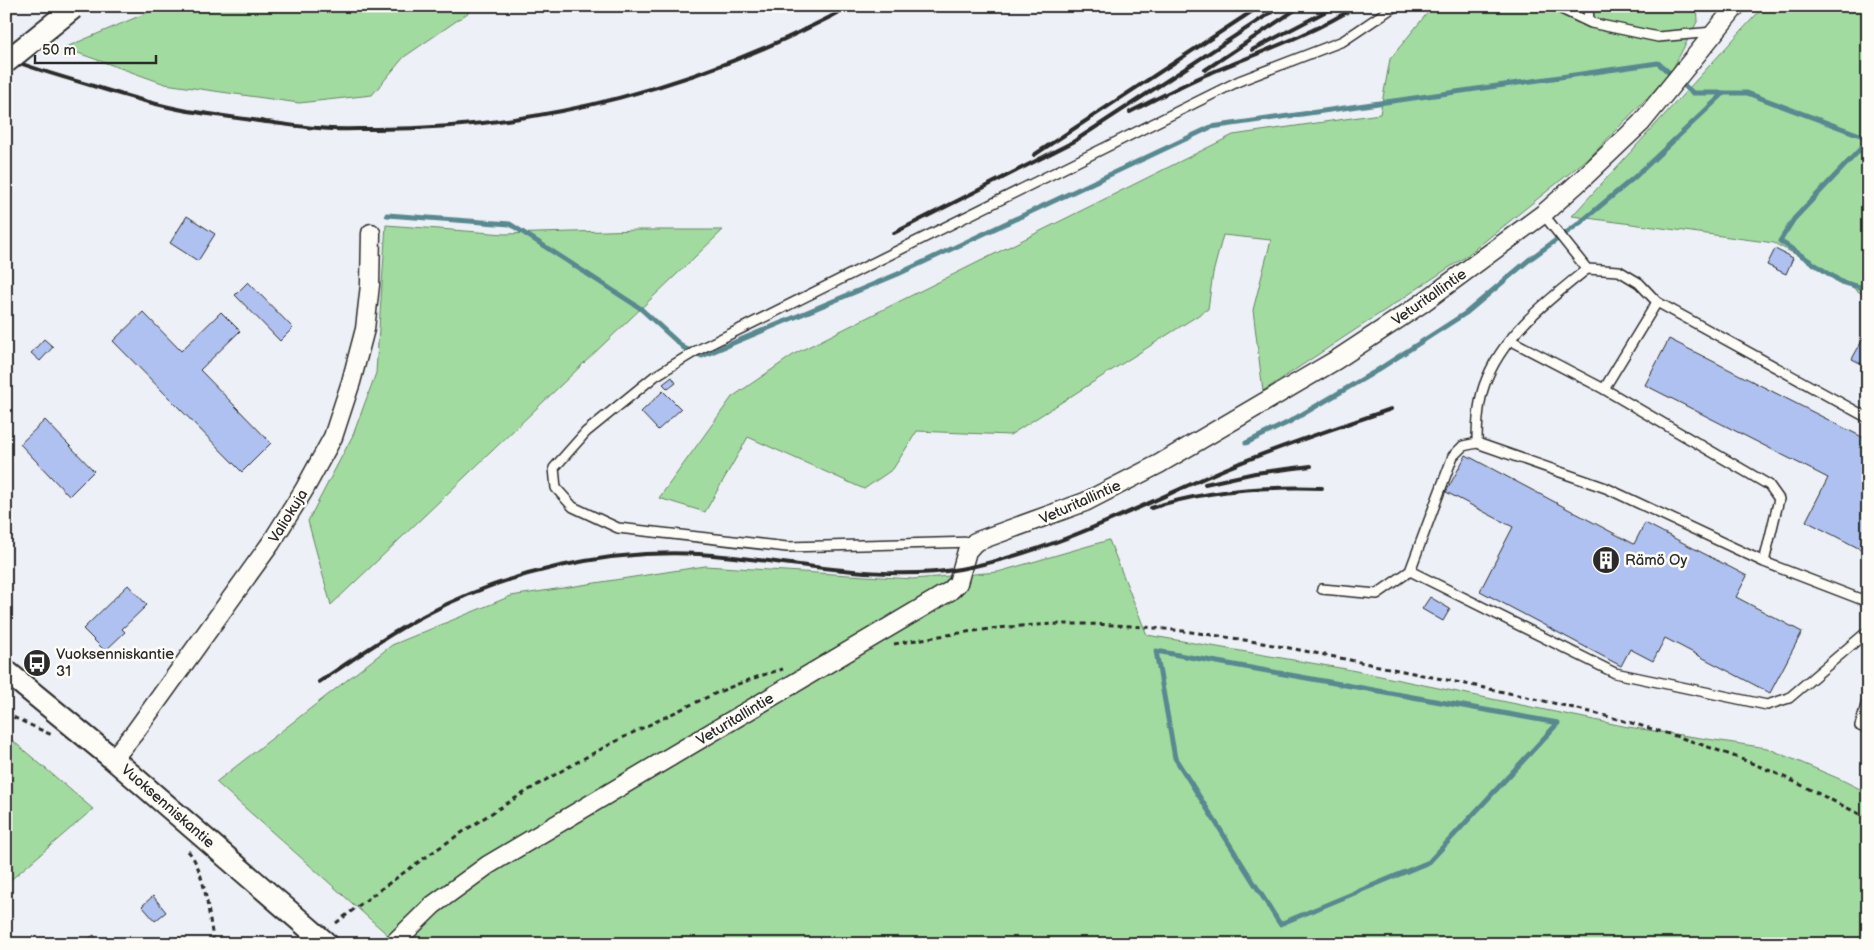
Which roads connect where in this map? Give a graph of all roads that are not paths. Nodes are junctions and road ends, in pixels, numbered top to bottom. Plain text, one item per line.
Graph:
1 (1395, 6) edge
2 (1555, 6) edge
3 (1588, 6) edge
4 (1736, 6) edge
5 (74, 7) edge
6 (1589, 21) junction
7 (1716, 32) junction
8 (6, 62) edge
9 (1543, 214) junction
10 (371, 233) dead end
11 (1587, 269) junction
12 (1657, 302) junction
13 (1510, 340) junction
14 (1604, 389) junction
15 (1868, 418) edge
16 (1477, 443) junction
17 (975, 542) junction
18 (1764, 562) junction
19 (1410, 572) junction
20 (1322, 589) dead end
21 (1868, 602) edge
22 (1868, 631) edge
23 (6, 671) edge
24 (1868, 698) edge
25 (1868, 730) edge
26 (113, 759) junction
27 (327, 944) edge
28 (393, 944) edge

1 - 17 lane
2 - 6 lane
3 - 6 lane
4 - 7 street, Veturitallintie
5 - 8 street, bridge
6 - 7 lane
7 - 9 street, Veturitallintie
9 - 11 lane
9 - 17 street, Veturitallintie
10 - 26 street, Valiokuja
11 - 12 lane
11 - 13 lane
12 - 14 lane
12 - 15 lane
13 - 14 lane
13 - 16 lane
14 - 18 lane
16 - 18 lane
16 - 19 lane
17 - 28 street, Veturitallintie
18 - 21 lane
19 - 20 lane
19 - 22 lane
23 - 26 street, Vuoksenniskantie
24 - 25 lane
26 - 27 street, Vuoksenniskantie

